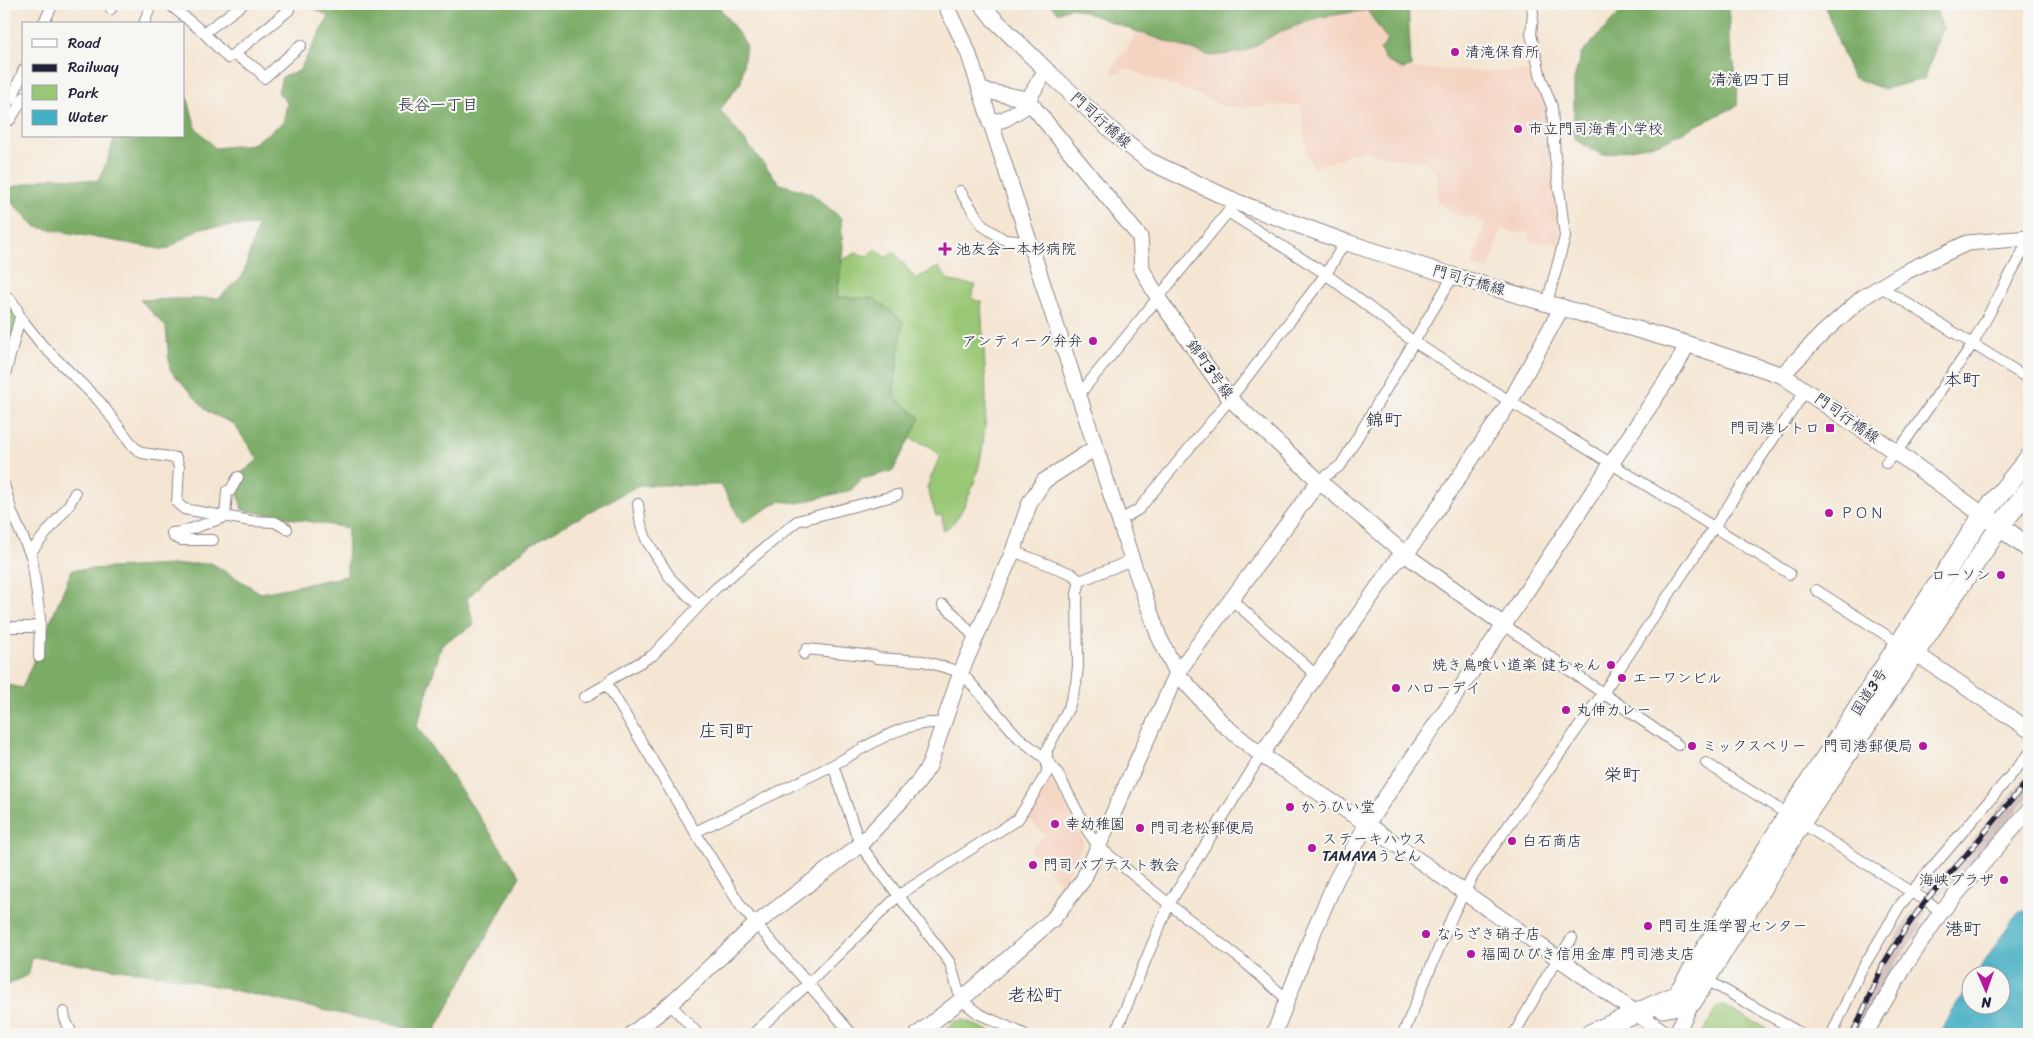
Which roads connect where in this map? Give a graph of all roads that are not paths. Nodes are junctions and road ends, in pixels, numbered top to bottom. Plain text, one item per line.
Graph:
1 (53, 4) edge
2 (150, 4) edge
3 (168, 4) edge
4 (243, 4) edge
5 (945, 4) edge
6 (982, 4) edge
7 (1532, 4) edge
8 (289, 10) dead end
9 (44, 22) edge
10 (145, 22) edge
11 (204, 33) junction
12 (301, 45) dead end
13 (234, 54) junction
14 (1046, 70) junction
15 (22, 74) edge
16 (980, 90) junction
17 (1027, 99) junction
18 (22, 100) edge
19 (4, 108) edge
20 (10, 120) dead end
21 (990, 123) junction
22 (960, 191) dead end
23 (1232, 207) junction
24 (2029, 239) edge
25 (1030, 242) junction
26 (1345, 242) junction
27 (1326, 274) junction
28 (1453, 276) junction
29 (1881, 287) junction
30 (4, 296) edge
31 (1158, 298) junction
32 (1555, 305) junction
33 (20, 317) junction
34 (1414, 342) junction
35 (1687, 344) junction
36 (1972, 344) junction
37 (1782, 375) junction
38 (4, 379) edge
39 (2029, 380) edge
40 (1806, 390) junction
41 (1078, 396) junction
42 (1230, 399) junction
43 (1510, 402) junction
44 (1095, 448) junction
45 (1891, 458) junction
46 (2029, 458) edge
47 (1611, 464) junction
48 (238, 477) dead end
49 (1319, 481) junction
50 (4, 484) edge
51 (2029, 489) edge
52 (75, 493) dead end
53 (897, 495) dead end
54 (638, 504) dead end
55 (8, 512) edge
56 (1983, 515) junction
57 (225, 516) junction
58 (1119, 521) junction
59 (2000, 526) junction
60 (1714, 527) junction
61 (287, 529) dead end
62 (213, 540) dead end
63 (2029, 548) edge
64 (1013, 551) junction
65 (30, 553) junction
66 (1406, 555) junction
67 (1132, 560) junction
68 (1790, 574) dead end
69 (1080, 581) junction
70 (1816, 590) dead end
71 (1232, 600) junction
72 (943, 605) dead end
73 (699, 606) junction
74 (40, 624) junction
75 (1504, 624) junction
76 (4, 627) edge
77 (975, 638) junction
78 (1908, 648) junction
79 (804, 654) dead end
80 (39, 657) dead end
81 (961, 672) junction
82 (1177, 673) junction
83 (1316, 675) junction
84 (607, 684) junction
85 (1603, 693) junction
86 (585, 697) dead end
87 (943, 723) junction
88 (2029, 730) edge
89 (1678, 745) dead end
90 (1261, 754) junction
91 (2029, 754) edge
92 (1047, 760) junction
93 (1706, 763) dead end
94 (833, 765) junction
95 (2029, 810) edge
96 (1795, 819) junction
97 (1367, 824) junction
98 (694, 832) junction
99 (860, 845) junction
100 (1099, 847) junction
101 (1464, 893) junction
102 (1912, 893) junction
103 (899, 895) junction
104 (1169, 904) junction
105 (1941, 912) junction
106 (756, 924) junction
107 (1572, 938) dead end
108 (1559, 959) junction
109 (1705, 980) junction
110 (808, 984) junction
111 (1287, 999) junction
112 (961, 1000) junction
113 (1680, 1001) junction
114 (670, 1004) junction
115 (64, 1012) dead end
116 (1635, 1013) junction
117 (1660, 1033) edge
118 (72, 1034) edge
119 (632, 1034) edge
120 (698, 1034) edge
121 (752, 1034) edge
122 (852, 1034) edge
123 (918, 1034) edge
124 (1024, 1034) edge
125 (1115, 1034) edge
126 (1274, 1034) edge
127 (1403, 1034) edge
128 (1514, 1034) edge
129 (1590, 1034) edge
130 (1676, 1034) edge
131 (1802, 1034) edge
132 (1832, 1034) edge
133 (1865, 1034) edge

1 - 9 street
2 - 10 street
3 - 11 street
4 - 11 street
5 - 16 street
6 - 14 main road, 門司行橋線
7 - 32 street
8 - 13 street
11 - 13 street
12 - 13 street
14 - 17 street
14 - 23 main road, 門司行橋線
15 - 19 street
16 - 17 street
16 - 21 street
17 - 21 street
17 - 31 street, 錦町3号線
18 - 20 street
21 - 25 street
22 - 25 street
23 - 26 main road, 門司行橋線
23 - 27 street
23 - 31 street
24 - 29 street
24 - 36 street
25 - 41 street
26 - 27 street
26 - 28 main road, 門司行橋線
27 - 34 street
27 - 42 street
28 - 32 main road, 門司行橋線
28 - 34 street
29 - 36 street
29 - 37 street
30 - 33 street
31 - 41 street
31 - 42 street, 錦町3号線
32 - 35 main road, 門司行橋線
32 - 43 street
33 - 38 street
33 - 57 street
34 - 43 street
34 - 49 street
35 - 37 main road, 門司行橋線
35 - 47 street
36 - 39 street
36 - 45 street
37 - 40 main road, 門司行橋線
40 - 45 main road, 門司行橋線
40 - 60 street
41 - 44 street
42 - 49 street, 錦町3号線
42 - 58 street
43 - 47 street
43 - 66 street
44 - 58 street
44 - 64 street
45 - 56 main road, 門司行橋線
46 - 56 highway, 国道3号
47 - 60 street
47 - 75 street
48 - 57 street
49 - 66 street, 錦町3号線
49 - 71 street
50 - 55 street
51 - 59 highway, 国道3号
52 - 65 street
53 - 73 street
54 - 73 street
55 - 65 street
56 - 59 highway
56 - 78 highway, 国道3号
57 - 61 street
57 - 62 street
58 - 67 street
59 - 63 highway
59 - 78 highway, 国道3号
60 - 68 street
60 - 85 street
64 - 69 street
64 - 77 street
65 - 74 street
66 - 75 street, 錦町3号線
66 - 83 street
67 - 69 street
67 - 82 street
69 - 92 street
70 - 78 street
71 - 82 street
71 - 83 street
72 - 77 street
73 - 84 street
74 - 76 street
74 - 80 street
75 - 85 street
75 - 97 street
77 - 81 street
78 - 88 street
78 - 96 highway, 国道3号
79 - 81 street
81 - 87 street
81 - 92 street
82 - 90 street
82 - 100 street
83 - 90 street
84 - 86 street
84 - 98 street
85 - 89 street
85 - 101 street
87 - 94 street
87 - 99 street
90 - 97 street
90 - 104 street
91 - 102 street
92 - 100 street
92 - 103 street
93 - 96 street
94 - 98 street
94 - 99 street
95 - 105 street
96 - 102 street
96 - 109 highway, 国道3号
96 - 113 highway, 国道3号
97 - 101 street
97 - 111 street
98 - 106 street
99 - 103 street
99 - 106 street
100 - 104 street
100 - 112 street
101 - 108 street
101 - 127 street
102 - 105 street
102 - 132 street
103 - 110 street
103 - 112 street
104 - 111 street
104 - 125 street
105 - 133 street
106 - 110 street
106 - 114 street
107 - 108 street
108 - 116 street
108 - 128 street
109 - 113 highway, 国道3号
109 - 131 street
110 - 121 street
110 - 122 street
111 - 126 street
112 - 123 street
112 - 124 street
113 - 116 highway
113 - 117 street
113 - 130 street
114 - 119 street
114 - 120 street
115 - 118 street
116 - 117 street
116 - 129 highway

